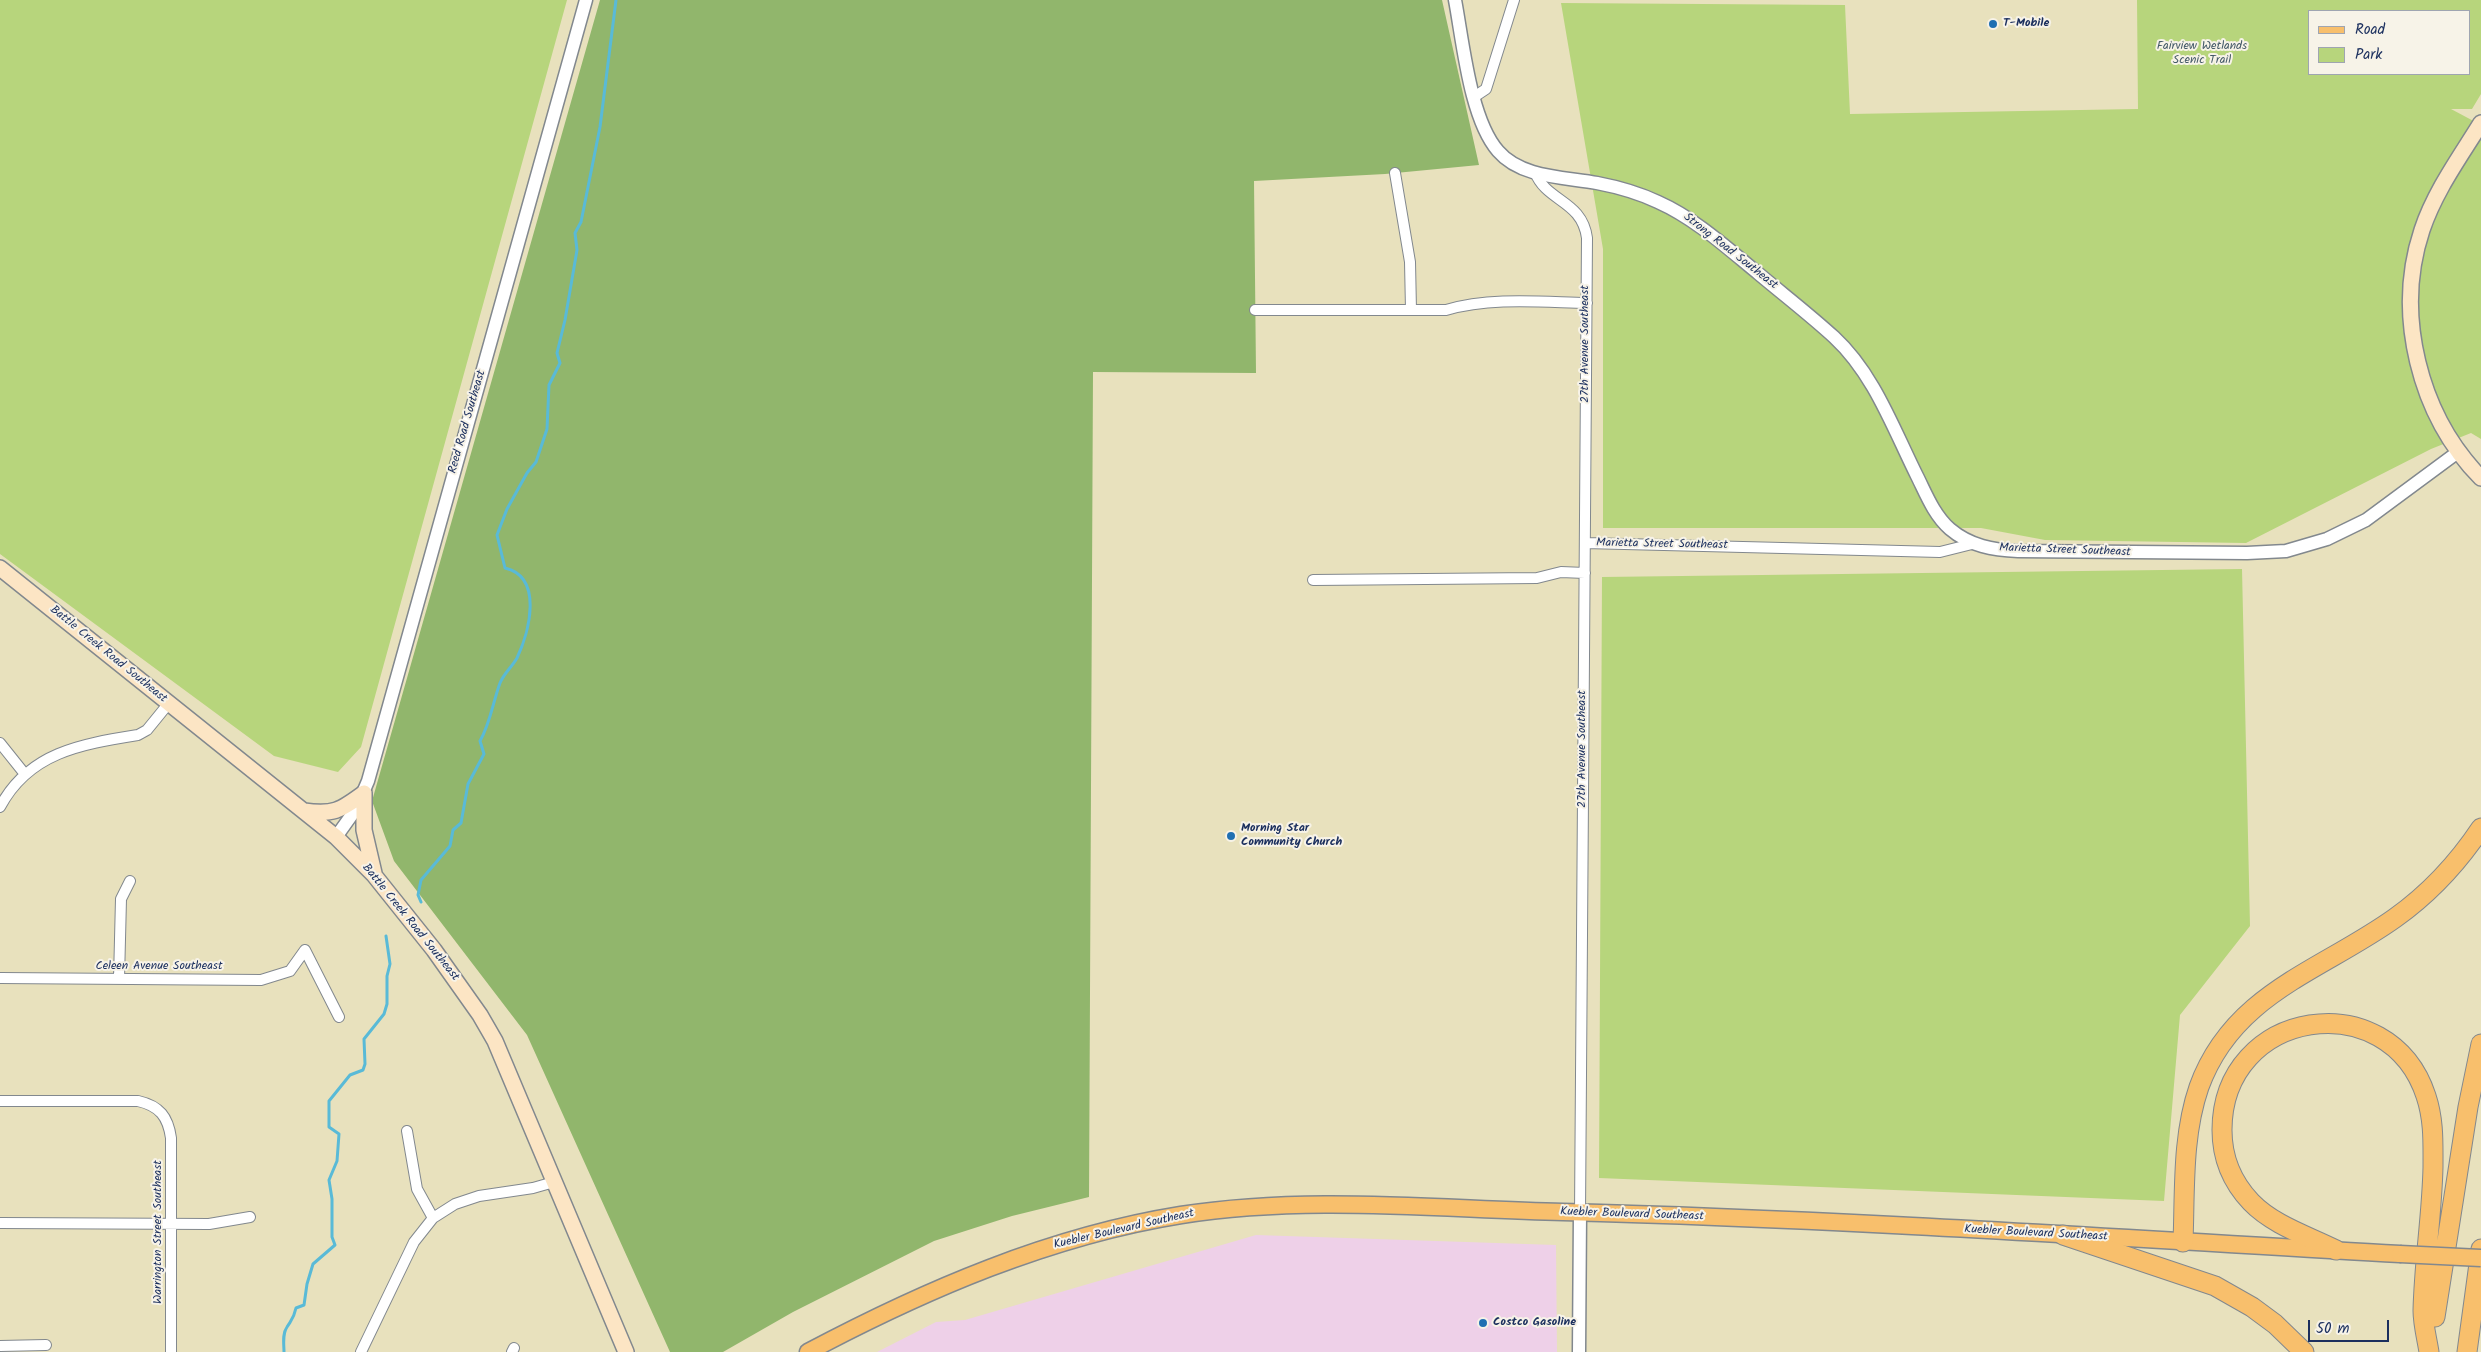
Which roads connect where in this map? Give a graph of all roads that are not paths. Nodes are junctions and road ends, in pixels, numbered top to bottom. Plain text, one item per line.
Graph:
1 (586, 0) edge
2 (1455, 0) edge
3 (1514, 0) edge
4 (1474, 97) junction
5 (2481, 123) edge
6 (1535, 172) junction
7 (1395, 173) dead end
8 (1587, 303) junction
9 (1255, 310) dead end
10 (1411, 310) junction
11 (2458, 452) junction
12 (2481, 478) edge
13 (1585, 543) junction
14 (1972, 544) junction
15 (0, 568) edge
16 (1585, 573) junction
17 (1313, 580) dead end
18 (169, 704) junction
19 (0, 743) edge
20 (24, 773) junction
21 (364, 793) junction
22 (0, 807) edge
23 (302, 811) junction
24 (2481, 828) edge
25 (336, 837) junction
26 (374, 875) junction
27 (130, 881) dead end
28 (0, 978) edge
29 (119, 979) junction
30 (339, 1018) dead end
31 (2481, 1044) edge
32 (0, 1101) edge
33 (407, 1131) dead end
34 (554, 1182) junction
35 (1580, 1213) junction
36 (250, 1217) dead end
37 (433, 1218) junction
38 (0, 1223) edge
39 (171, 1224) junction
40 (2063, 1235) junction
41 (2183, 1242) junction
42 (2481, 1249) edge
43 (2336, 1250) junction
44 (2481, 1258) edge
45 (46, 1345) dead end
46 (0, 1346) edge
47 (1579, 1351) edge
48 (171, 1352) edge
49 (361, 1352) edge
50 (626, 1352) edge
51 (808, 1352) edge
52 (2304, 1352) edge
53 (2430, 1352) edge
54 (2467, 1352) edge

1 - 21 street, Reed Road Southeast
2 - 4 street, Strong Road Southeast
3 - 4 street
4 - 6 street, Strong Road Southeast
5 - 11 main road
6 - 8 street, 27th Avenue Southeast
6 - 14 street, Strong Road Southeast
7 - 10 street
8 - 10 street
8 - 13 street, 27th Avenue Southeast
9 - 10 street
11 - 12 main road
11 - 14 street, Marietta Street Southeast
13 - 14 street, Marietta Street Southeast
13 - 16 street, 27th Avenue Southeast
15 - 18 main road, Battle Creek Road Southeast
16 - 17 street
16 - 35 street, 27th Avenue Southeast
18 - 20 street
18 - 23 main road, Battle Creek Road Southeast
19 - 20 street
20 - 22 street
21 - 23 main road
21 - 25 street, Reed Road Southeast
21 - 26 main road
23 - 25 main road, Battle Creek Road Southeast
24 - 41 highway
25 - 26 main road, Battle Creek Road Southeast
26 - 34 main road, Battle Creek Road Southeast
27 - 29 street
28 - 29 street, Celeen Avenue Southeast
29 - 30 street, Celeen Avenue Southeast
31 - 53 highway
32 - 39 street, Warrington Street Southeast
33 - 37 street
34 - 37 street
34 - 50 main road, Battle Creek Road Southeast
35 - 40 main road, Kuebler Boulevard Southeast
35 - 47 street, 27th Avenue Southeast
35 - 51 main road, Kuebler Boulevard Southeast
36 - 39 street
37 - 49 street
38 - 39 street
39 - 48 street, Warrington Street Southeast
40 - 41 main road, Kuebler Boulevard Southeast
40 - 52 highway
41 - 43 main road, Kuebler Boulevard Southeast
42 - 54 highway
43 - 44 main road, Kuebler Boulevard Southeast, bridge
43 - 53 highway
45 - 46 street

